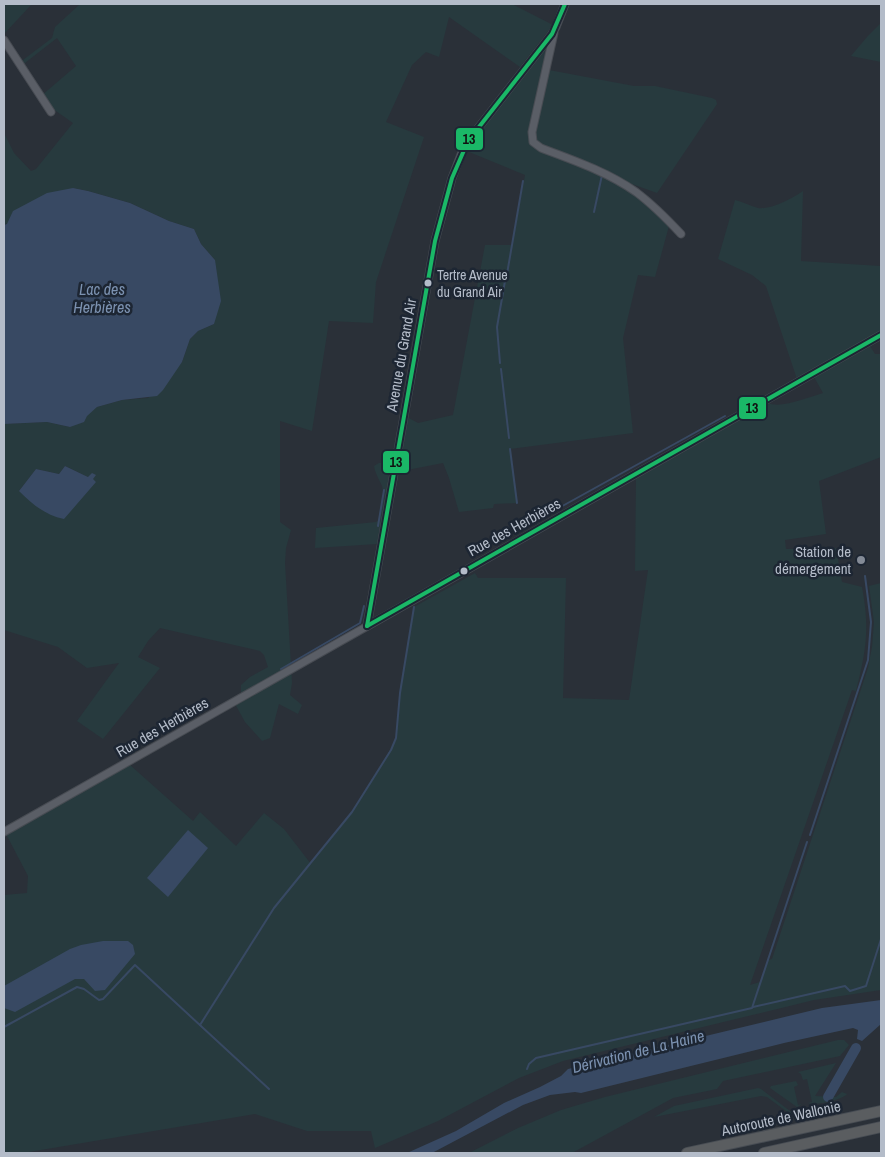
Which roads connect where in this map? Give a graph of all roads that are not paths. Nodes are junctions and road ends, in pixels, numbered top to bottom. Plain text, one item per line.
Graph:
1 (565, 4) edge
2 (556, 28) junction
3 (4, 40) edge
4 (51, 112) dead end
5 (681, 234) dead end
6 (881, 335) edge
7 (367, 626) junction
8 (4, 832) edge
9 (881, 1111) edge
10 (881, 1127) edge
11 (687, 1153) edge
12 (764, 1153) edge

1 - 2 street, Avenue du Grand Air
2 - 5 street
2 - 7 street, Avenue du Grand Air
3 - 4 street
6 - 7 street, Rue des Herbières
7 - 8 street, Rue des Herbières
9 - 11 highway, Autoroute de Wallonie
10 - 12 highway, Autoroute de Wallonie

